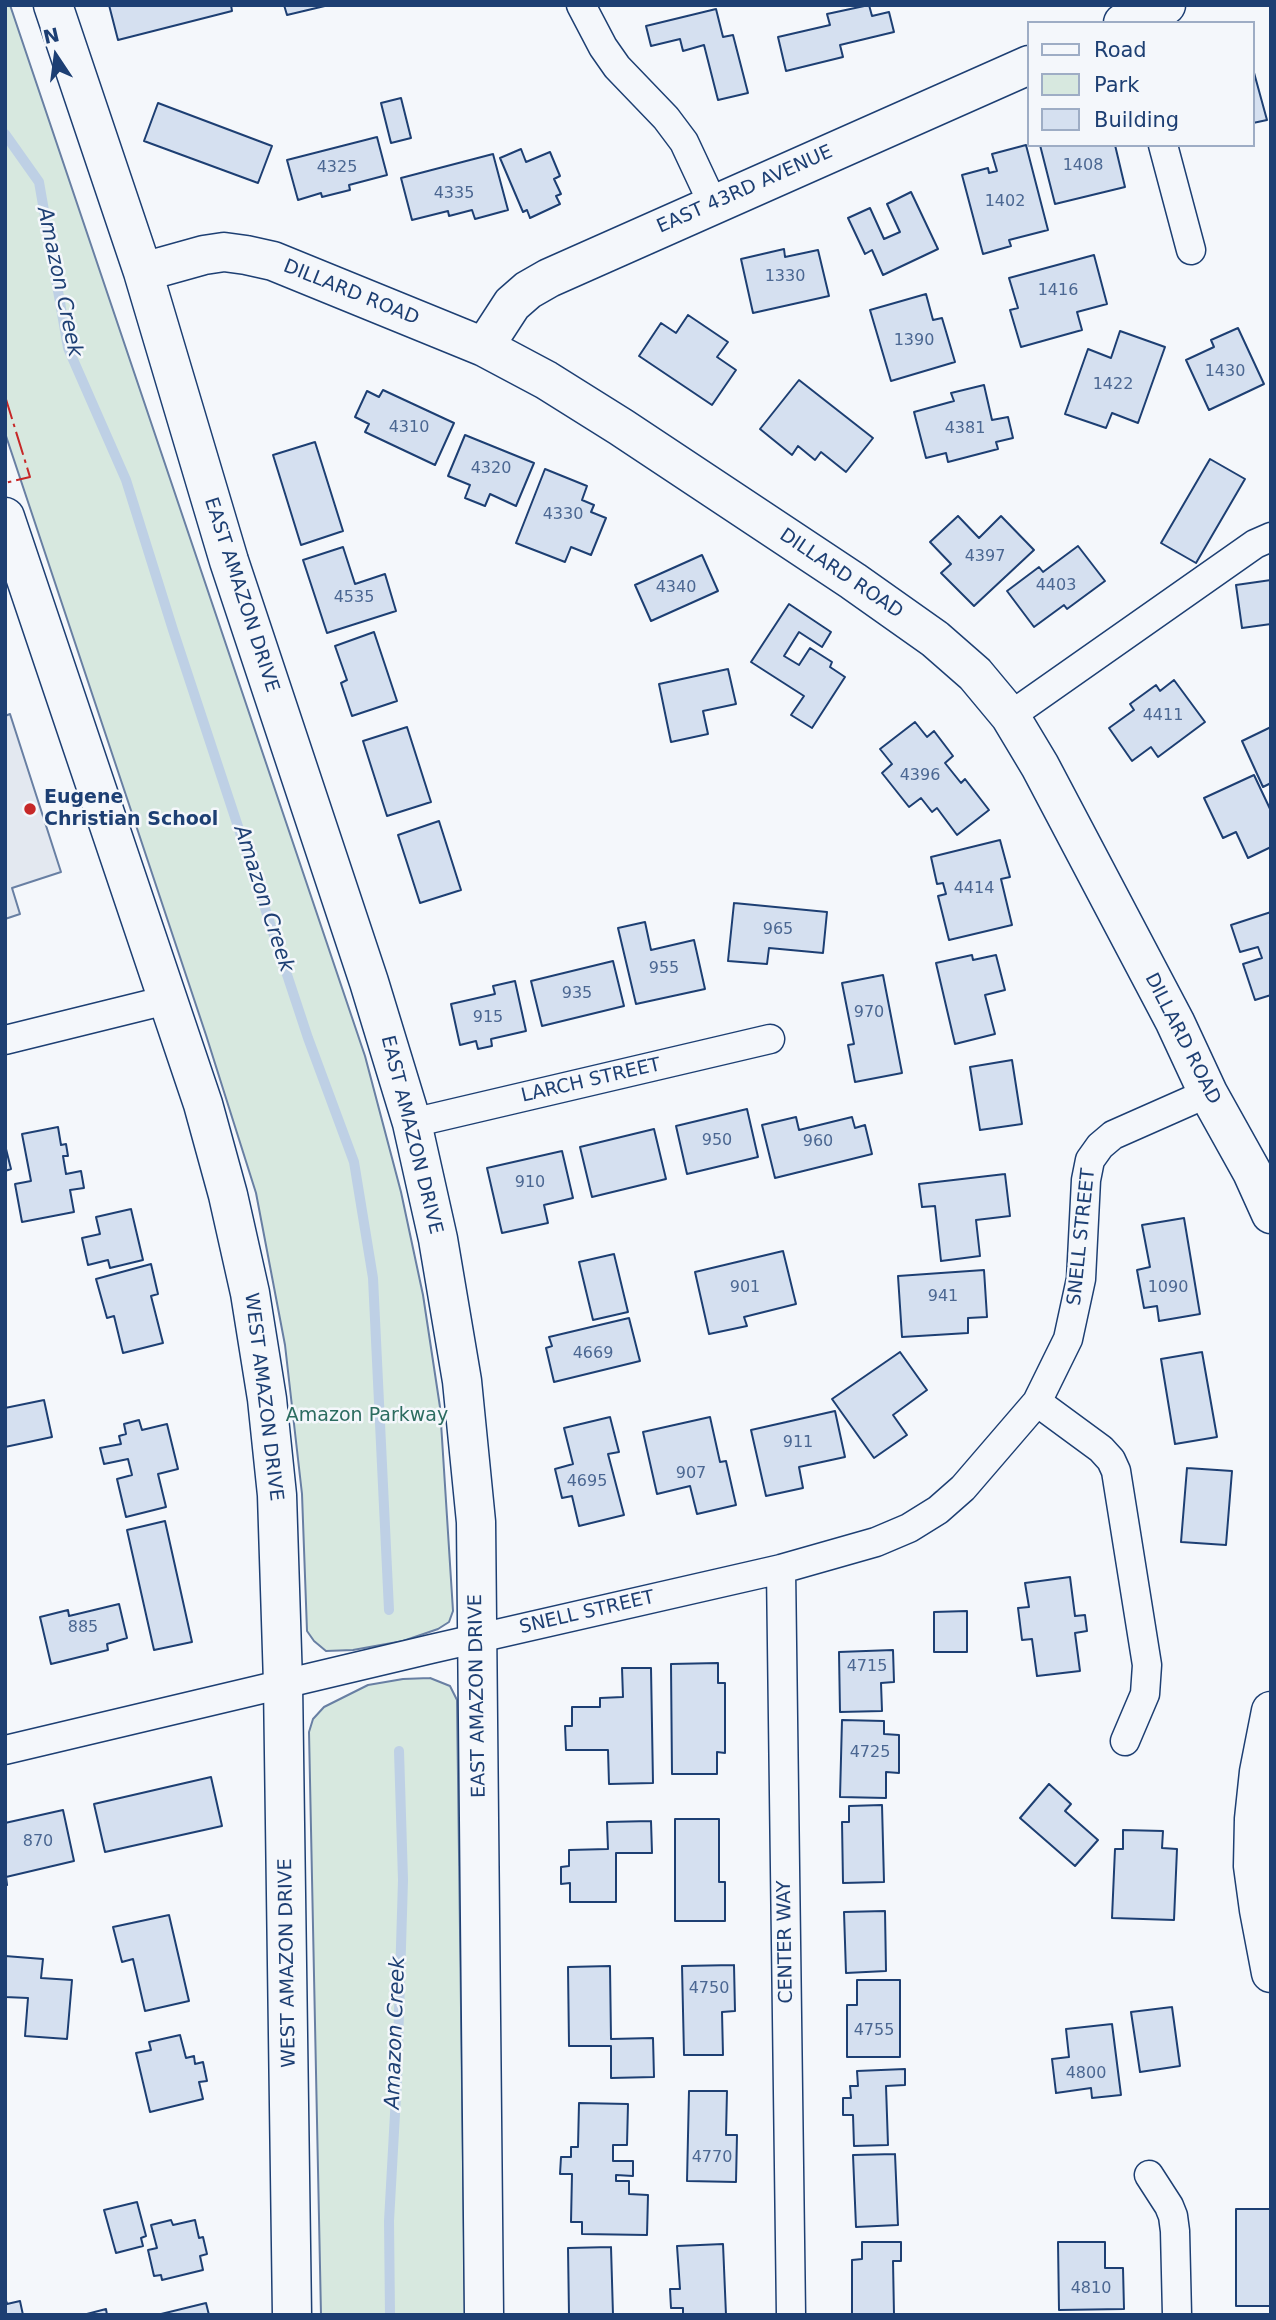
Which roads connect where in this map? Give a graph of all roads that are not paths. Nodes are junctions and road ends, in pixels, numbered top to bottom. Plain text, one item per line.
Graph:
1 (53, 5) edge
2 (581, 5) edge
3 (1166, 5) edge
4 (1130, 21) edge
5 (1028, 65) edge
6 (1164, 147) edge
7 (713, 204) junction
8 (1191, 250) dead end
9 (143, 272) junction
10 (484, 347) junction
11 (5, 517) edge
12 (1271, 537) edge
13 (1010, 716) junction
14 (167, 1000) junction
15 (770, 1039) dead end
16 (5, 1040) edge
17 (1208, 1093) junction
18 (412, 1123) junction
19 (1271, 1214) edge
20 (1037, 1402) junction
21 (781, 1569) junction
22 (477, 1638) junction
23 (284, 1683) junction
24 (1271, 1712) edge
25 (1125, 1741) dead end
26 (5, 1750) edge
27 (1271, 1973) edge
28 (1149, 2175) dead end
29 (292, 2315) edge
30 (484, 2315) edge
31 (791, 2315) edge
32 (1177, 2315) edge

1 - 9 street, EAST AMAZON DRIVE
2 - 7 street
3 - 4 street
5 - 7 street, EAST 43RD AVENUE
6 - 8 street
7 - 10 street, EAST 43RD AVENUE
9 - 10 street, DILLARD ROAD
9 - 18 street, EAST AMAZON DRIVE
10 - 13 street, DILLARD ROAD
11 - 14 street, WEST AMAZON DRIVE
12 - 13 street
13 - 17 street, DILLARD ROAD
14 - 16 street
14 - 23 street, WEST AMAZON DRIVE
15 - 18 street, LARCH STREET
17 - 19 street, DILLARD ROAD
17 - 20 street, SNELL STREET
18 - 22 street, EAST AMAZON DRIVE
20 - 21 street, SNELL STREET
20 - 25 street
21 - 22 street, SNELL STREET
21 - 31 street, CENTER WAY
22 - 23 street, SNELL STREET
22 - 30 street, EAST AMAZON DRIVE
23 - 26 street, SNELL STREET
23 - 29 street, WEST AMAZON DRIVE
24 - 27 street
28 - 32 street

